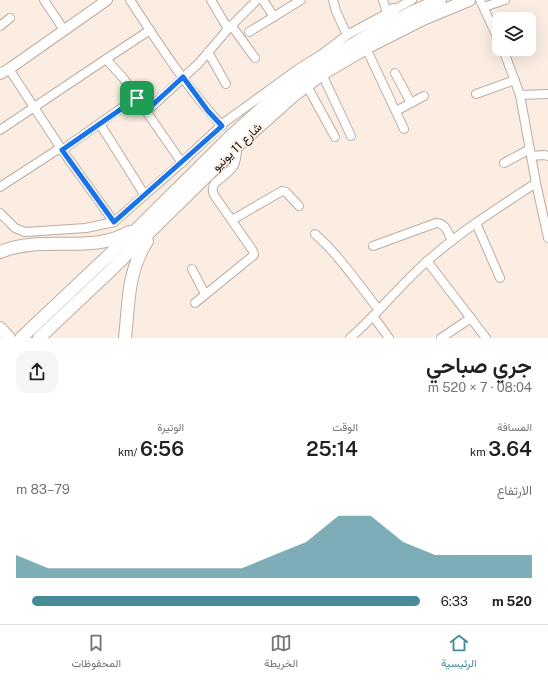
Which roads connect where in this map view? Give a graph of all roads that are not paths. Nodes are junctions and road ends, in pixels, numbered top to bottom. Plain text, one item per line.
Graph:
1 (44, 0) edge
2 (107, 0) edge
3 (130, 0) edge
4 (211, 0) edge
5 (257, 0) edge
6 (263, 0) edge
7 (301, 0) edge
8 (333, 0) edge
9 (383, 0) edge
10 (412, 0) edge
11 (440, 0) edge
12 (469, 0) edge
13 (504, 0) edge
14 (482, 4) edge
15 (390, 12) junction
16 (274, 16) junction
17 (10, 18) dead end
18 (0, 26) edge
19 (492, 26) edge
20 (229, 27) junction
21 (64, 30) junction
22 (150, 30) junction
23 (249, 32) dead end
24 (347, 35) junction
25 (364, 44) junction
26 (208, 52) junction
27 (506, 56) edge
28 (255, 58) dead end
29 (106, 59) junction
30 (5, 72) edge
31 (395, 73) dead end
32 (322, 74) junction
33 (183, 77) junction
34 (515, 80) junction
35 (226, 84) dead end
36 (307, 86) junction
37 (476, 94) dead end
38 (548, 94) edge
39 (520, 95) junction
40 (424, 96) dead end
41 (137, 98) junction
42 (411, 104) junction
43 (34, 107) junction
44 (146, 111) junction
45 (396, 111) junction
46 (100, 124) junction
47 (222, 126) junction
48 (404, 129) dead end
49 (0, 130) edge
50 (351, 136) dead end
51 (335, 137) dead end
52 (237, 146) junction
53 (61, 149) junction
54 (530, 153) junction
55 (548, 156) edge
56 (182, 163) junction
57 (504, 163) dead end
58 (536, 183) junction
59 (0, 187) edge
60 (144, 194) junction
61 (299, 206) dead end
62 (0, 213) edge
63 (156, 220) junction
64 (232, 220) junction
65 (114, 222) junction
66 (476, 223) junction
67 (142, 224) junction
68 (315, 234) dead end
69 (548, 238) edge
70 (452, 241) junction
71 (373, 246) dead end
72 (0, 252) edge
73 (427, 262) junction
74 (192, 269) dead end
75 (500, 278) dead end
76 (205, 294) junction
77 (195, 303) dead end
78 (376, 313) junction
79 (471, 318) junction
80 (0, 328) edge
81 (25, 334) edge
82 (10, 338) edge
83 (39, 338) edge
84 (125, 338) edge
85 (350, 338) edge
86 (389, 338) edge
87 (441, 338) edge
88 (486, 338) edge

1 - 21 street
2 - 21 main road
3 - 22 street
4 - 20 street
5 - 20 street
6 - 16 street
7 - 16 street
8 - 24 street
9 - 15 street
10 - 15 street
11 - 25 highway, شارع 11 يونيو
12 - 25 highway, شارع 11 يونيو
13 - 14 street
14 - 19 street
15 - 24 street
15 - 25 highway
16 - 23 street
17 - 18 street
20 - 26 street
20 - 28 street
21 - 30 main road
22 - 29 street
22 - 33 street
24 - 47 street
25 - 32 highway, شارع 11 يونيو
25 - 45 street
25 - 63 highway, شارع 11 يونيو
26 - 33 street
26 - 35 street
27 - 34 street
29 - 41 street
29 - 43 street
30 - 43 street
31 - 42 street
32 - 36 highway, شارع 11 يونيو
32 - 50 street
33 - 44 street
33 - 47 street
34 - 37 street
34 - 39 street
36 - 51 street
36 - 52 highway, شارع 11 يونيو
38 - 39 street
39 - 54 street
40 - 42 street
41 - 44 street
41 - 46 street
42 - 45 street
43 - 49 street
43 - 53 street
44 - 56 street
45 - 48 street
46 - 53 street
46 - 60 street
47 - 56 street
52 - 63 highway, شارع 11 يونيو
52 - 64 street
53 - 59 street
53 - 65 street
54 - 55 street
54 - 57 street
54 - 58 street
56 - 60 street
58 - 66 street
58 - 69 street
60 - 65 street
61 - 64 street
62 - 65 street
63 - 67 highway, شارع 11 يونيو
63 - 83 highway, شارع 11 يونيو
63 - 84 highway
64 - 76 street
66 - 70 street
66 - 75 street
67 - 72 highway
67 - 81 highway, شارع 11 يونيو
68 - 78 street
70 - 71 street
70 - 73 street
73 - 78 street
73 - 79 street
74 - 76 street
76 - 77 street
78 - 85 street
78 - 86 street
79 - 87 street
79 - 88 street
80 - 82 highway

